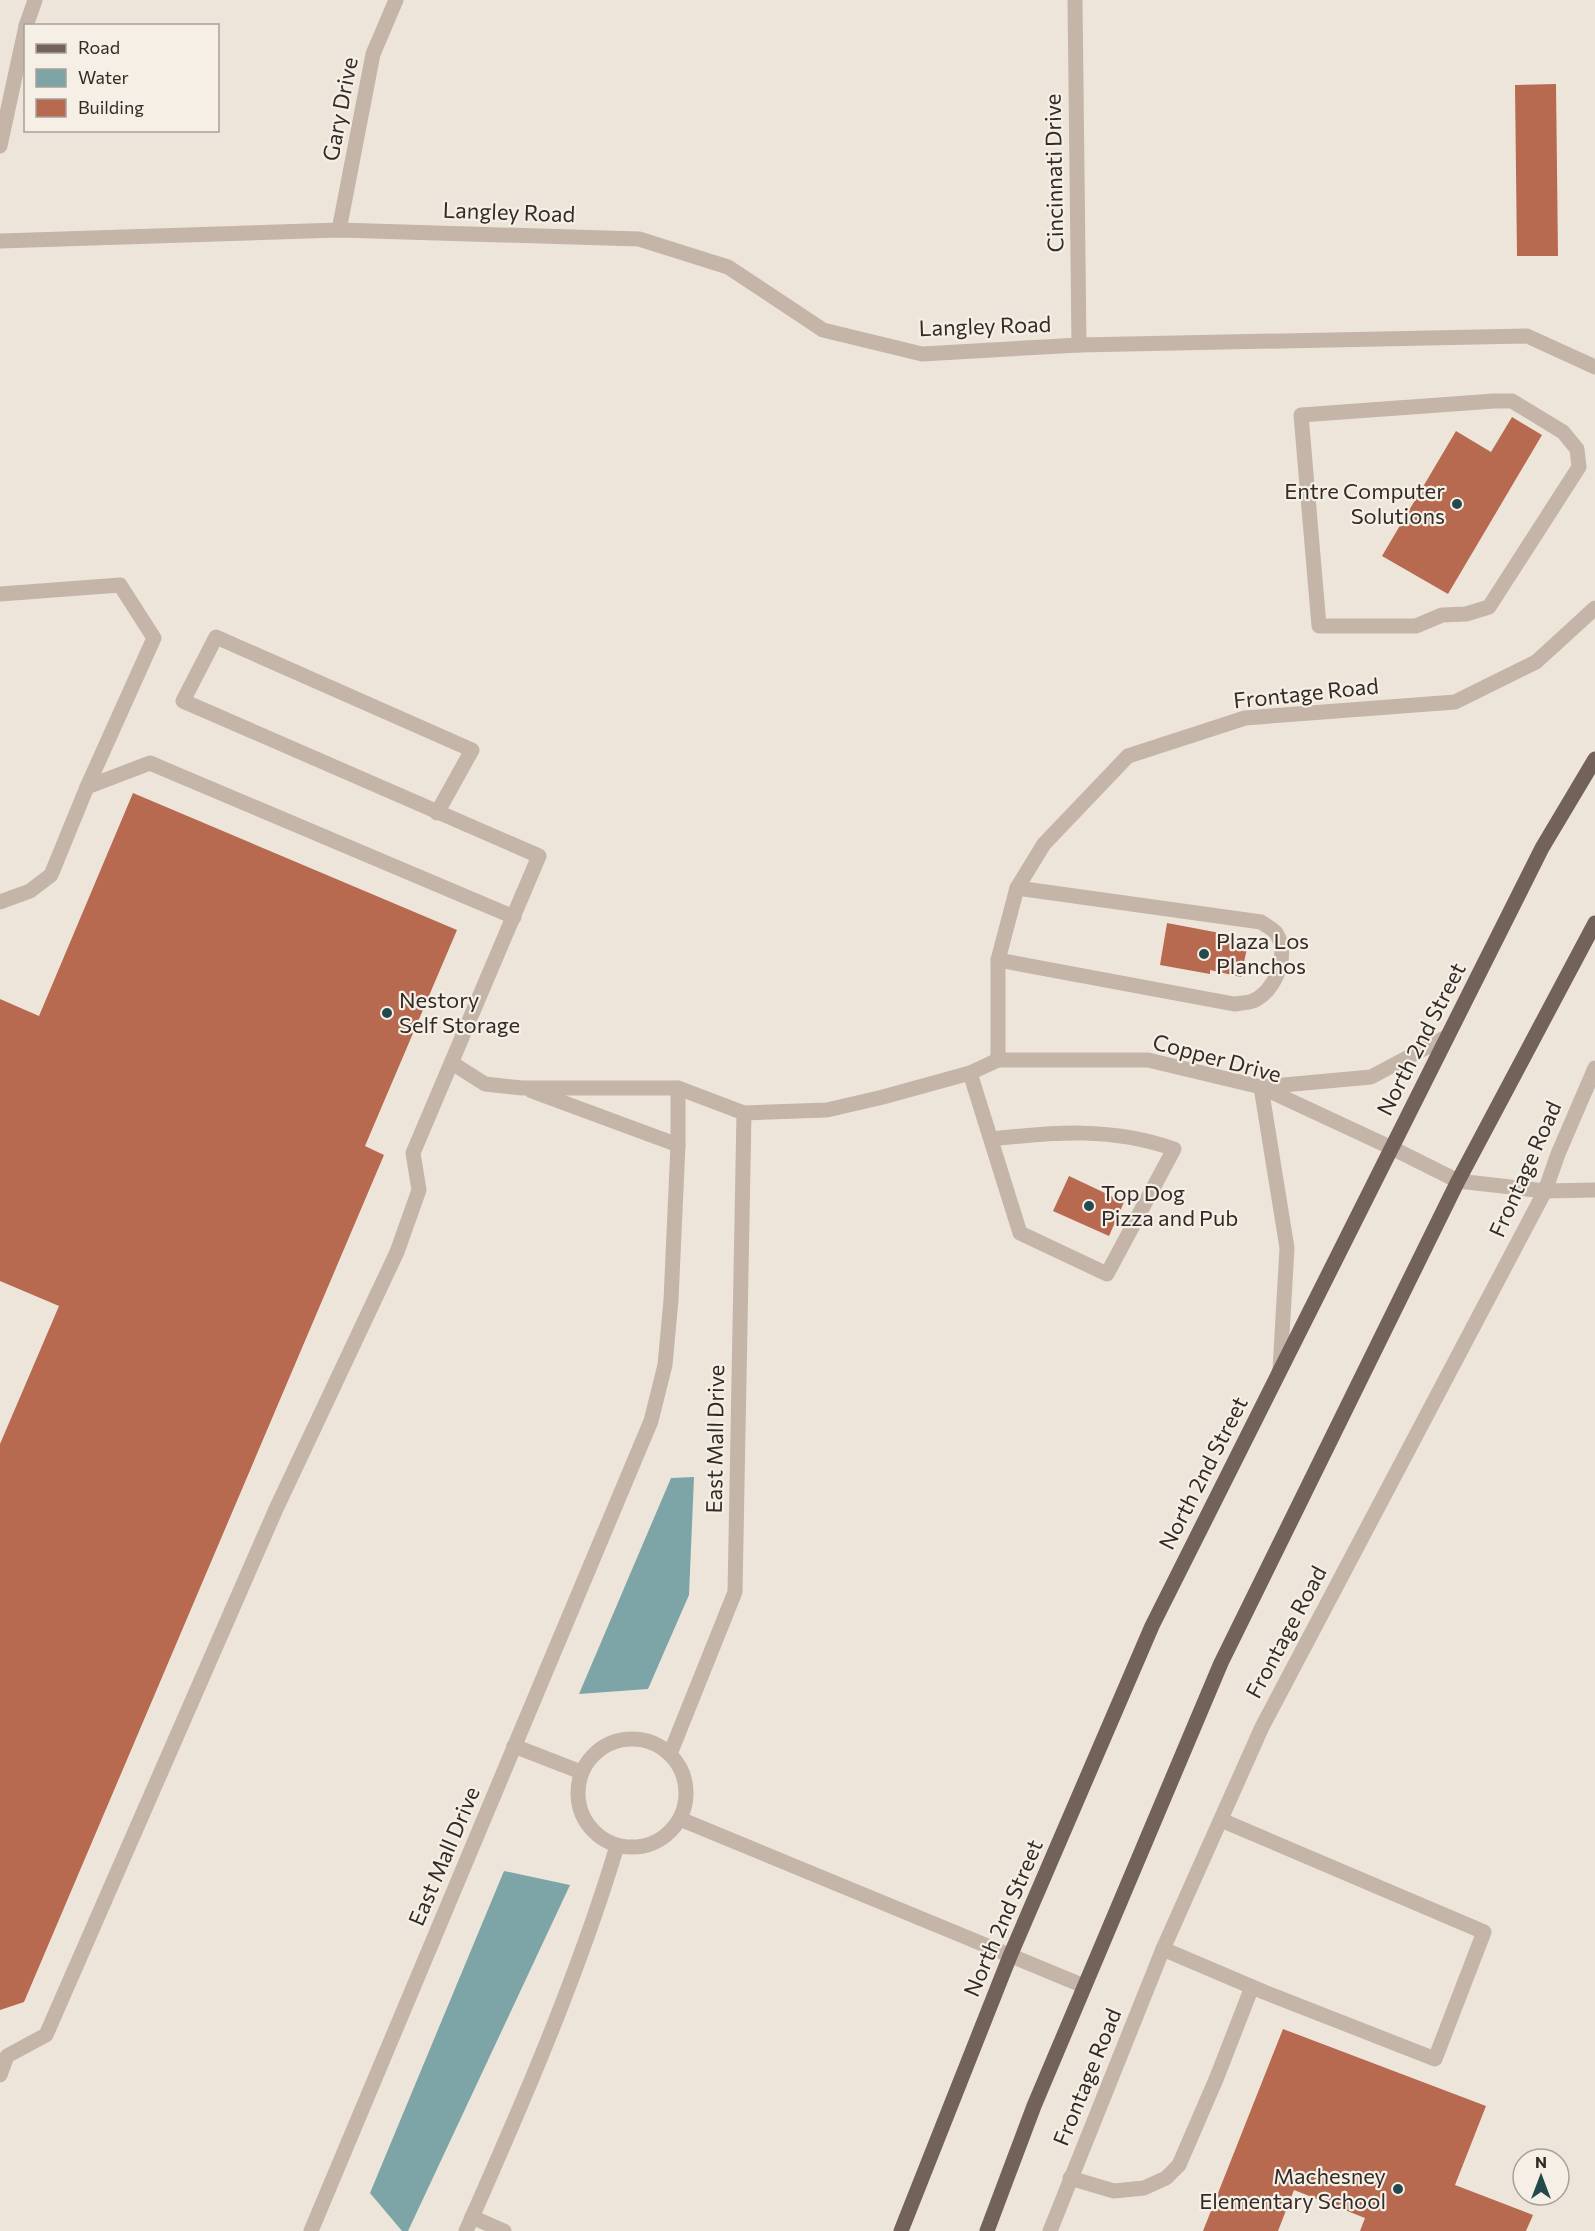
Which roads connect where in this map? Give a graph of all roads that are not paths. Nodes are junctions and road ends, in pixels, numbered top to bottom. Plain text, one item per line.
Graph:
1 (35, 0) edge
2 (396, 0) edge
3 (1075, 0) edge
4 (27, 24) edge
5 (24, 35) edge
6 (0, 146) edge
7 (339, 230) junction
8 (0, 242) edge
9 (1079, 345) junction
10 (1595, 367) edge
11 (1447, 405) joint
12 (0, 594) edge
13 (1595, 608) edge
14 (1595, 759) edge
15 (87, 787) junction
16 (438, 813) junction
17 (1017, 888) junction
18 (0, 902) edge
19 (514, 917) junction
20 (1595, 923) edge
21 (998, 960) junction
22 (1446, 1037) junction
23 (998, 1060) junction
24 (452, 1064) junction
25 (1595, 1068) edge
26 (970, 1073) junction
27 (522, 1088) junction
28 (678, 1088) junction
29 (1261, 1088) junction
30 (744, 1113) junction
31 (991, 1139) junction
32 (678, 1145) junction
33 (1392, 1148) junction
34 (1458, 1181) junction
35 (1595, 1190) edge
36 (1545, 1191) junction
37 (1280, 1369) junction
38 (514, 1746) junction
39 (670, 1754) junction
40 (581, 1772) junction
41 (680, 1819) junction
42 (1221, 1820) junction
43 (617, 1846) junction
44 (1164, 1949) junction
45 (1010, 1956) junction
46 (1084, 1986) junction
47 (1252, 1987) junction
48 (0, 2075) edge
49 (1070, 2178) junction
50 (469, 2224) edge
51 (311, 2231) edge
52 (504, 2231) edge
53 (901, 2231) edge
54 (987, 2231) edge
55 (1050, 2231) edge

1 - 4 street
2 - 7 street, Gary Drive
3 - 9 street, Cincinnati Drive
5 - 6 street
7 - 8 street, Langley Road
7 - 9 street, Langley Road
9 - 10 street, Langley Road
11 - 11 street
12 - 15 street
13 - 17 street, Frontage Road
14 - 22 main road, North 2nd Street
15 - 18 street
15 - 19 street
16 - 16 street
16 - 19 street
17 - 21 street, Frontage Road
17 - 21 street
19 - 24 street
20 - 34 main road
21 - 23 street, Frontage Road
22 - 29 street
22 - 33 main road, North 2nd Street
23 - 26 street, Copper Drive
23 - 29 street, Copper Drive
24 - 27 street
24 - 48 street
25 - 36 street, Frontage Road
26 - 30 street, Copper Drive
26 - 31 street
27 - 28 street
27 - 32 street
28 - 30 street
28 - 32 street, East Mall Drive
29 - 33 street, Copper Drive
29 - 37 street
30 - 39 street, East Mall Drive
31 - 31 street
32 - 38 street, East Mall Drive
33 - 34 street, Copper Drive
33 - 37 main road, North 2nd Street
34 - 36 street, Copper Drive
34 - 46 main road
35 - 36 street, Copper Drive
36 - 42 street, Frontage Road
37 - 45 main road, North 2nd Street
38 - 40 street
38 - 51 street, East Mall Drive
39 - 40 street
39 - 41 street
40 - 43 street
41 - 43 street
41 - 45 street
42 - 44 street, Frontage Road
42 - 47 street
43 - 50 street
44 - 47 street
44 - 49 street, Frontage Road
45 - 46 street
45 - 53 main road, North 2nd Street
46 - 54 main road
47 - 49 street
49 - 55 street, Frontage Road
50 - 52 street

